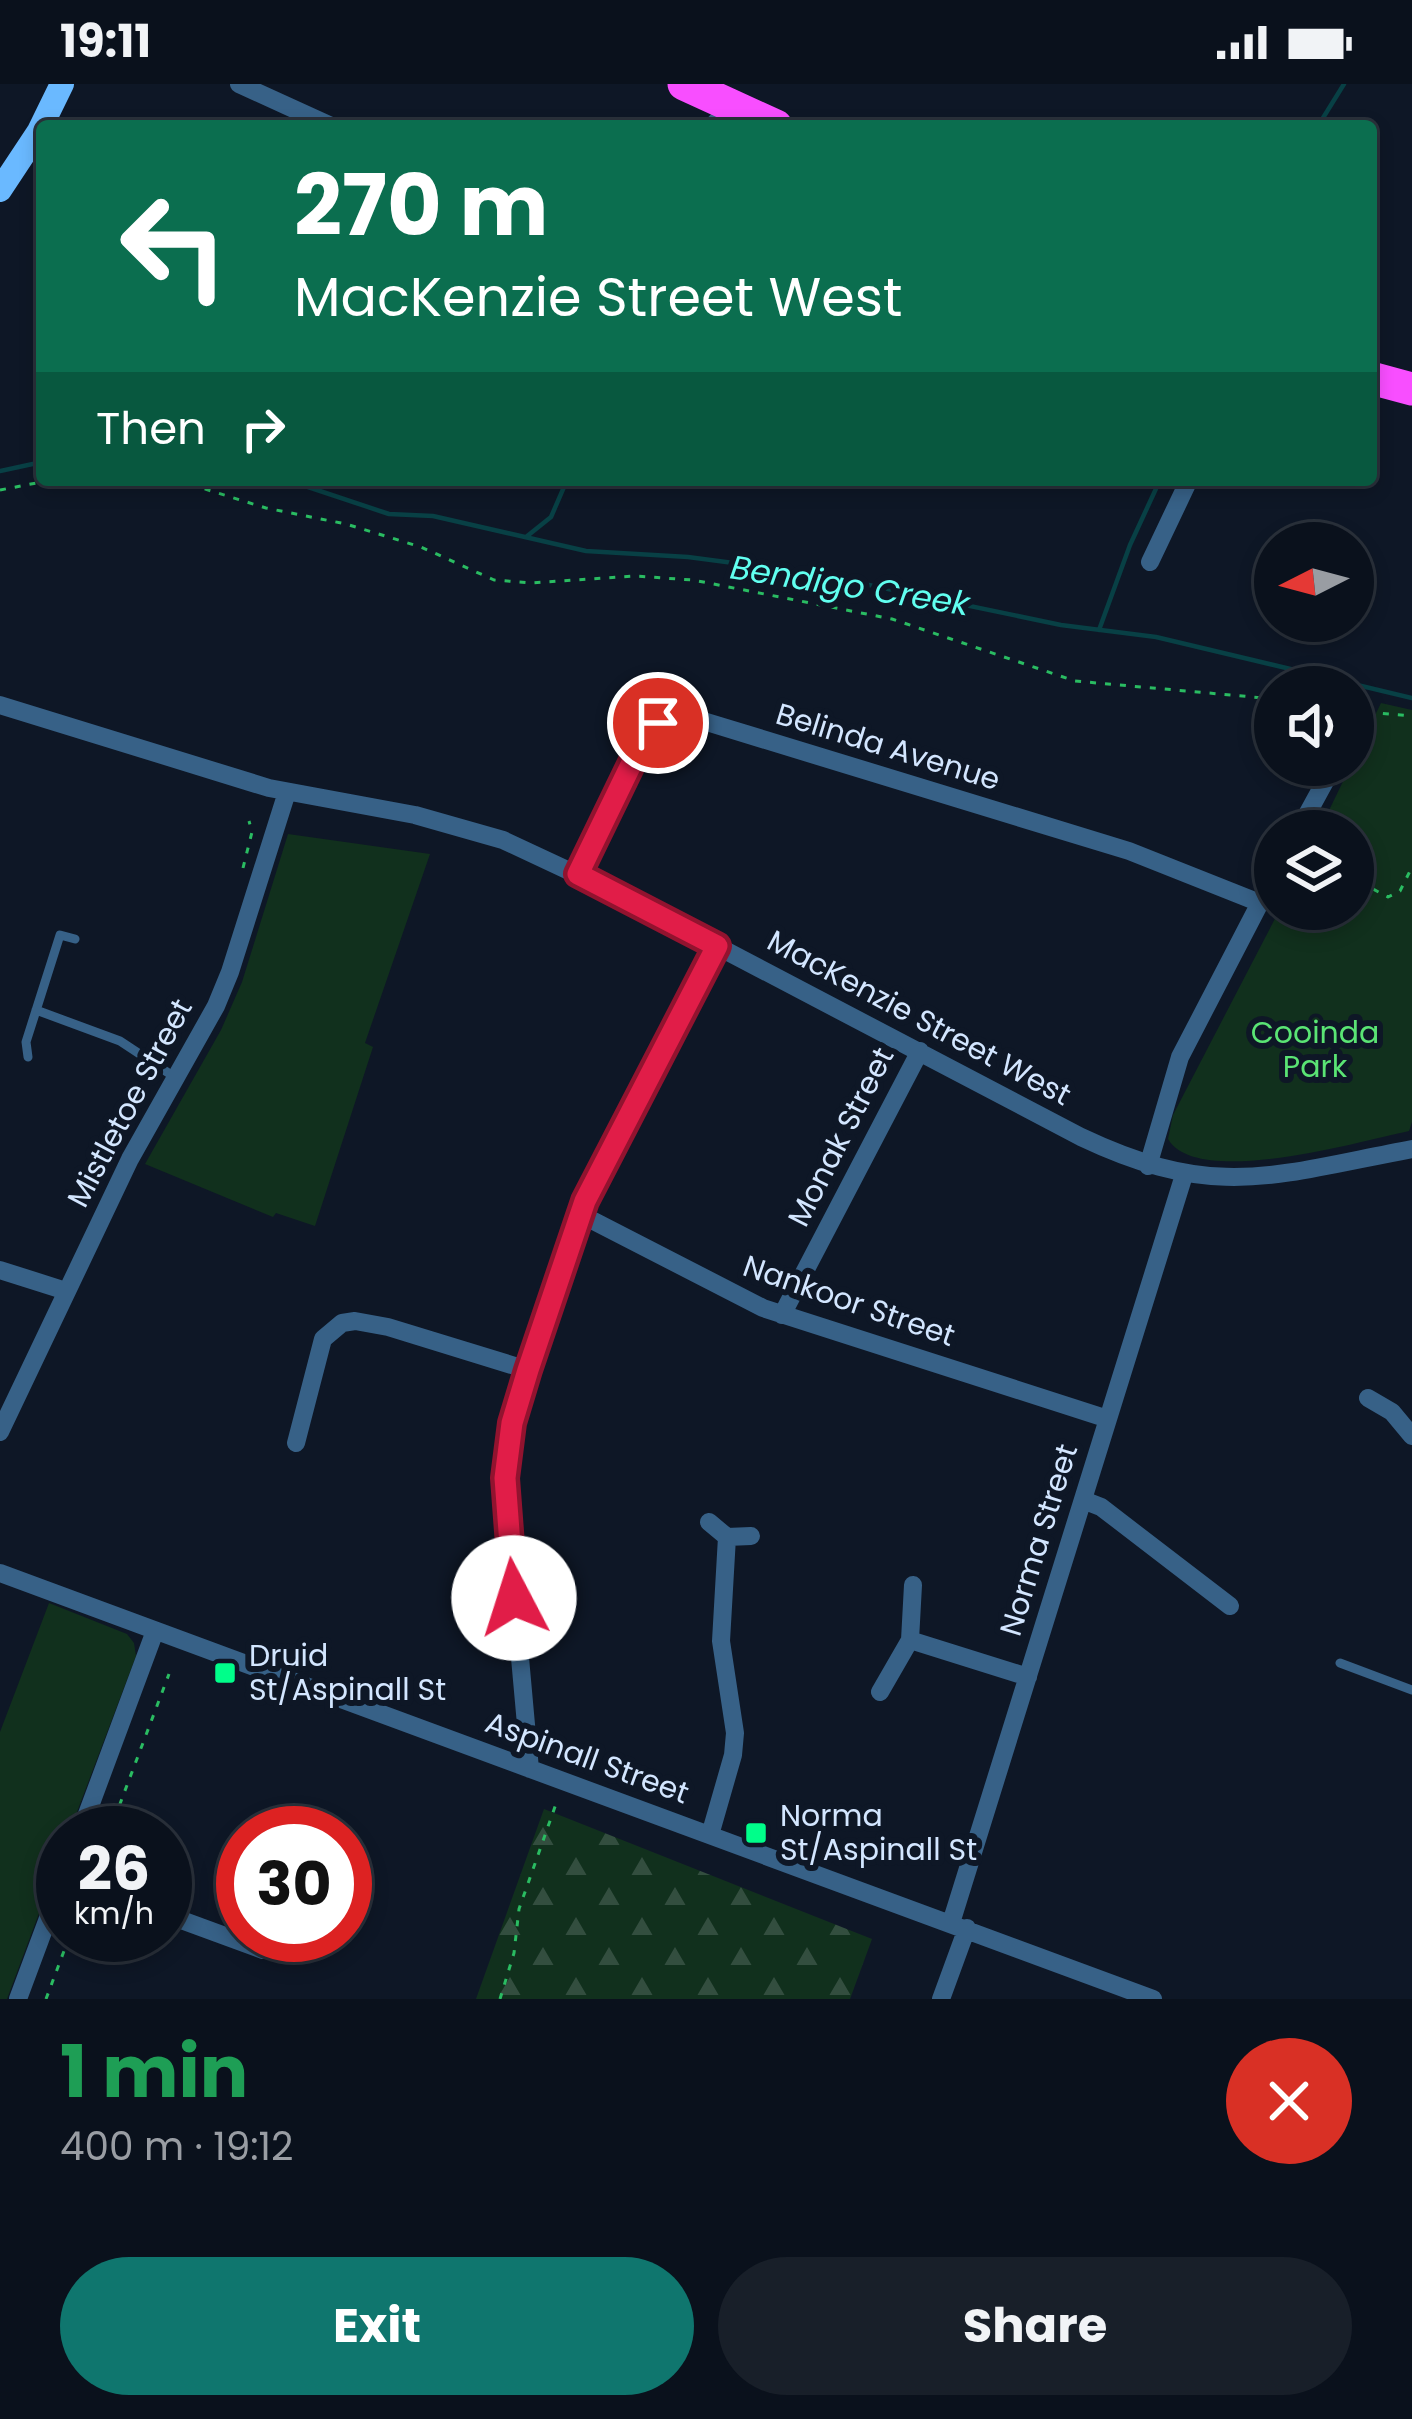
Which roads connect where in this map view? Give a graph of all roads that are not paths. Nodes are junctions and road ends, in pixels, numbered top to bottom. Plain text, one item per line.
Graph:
1 (62, 84) edge
2 (239, 84) edge
3 (684, 84) edge
4 (717, 115) edge
5 (44, 120) edge
6 (318, 120) edge
7 (36, 136) edge
8 (0, 190) edge
9 (1377, 380) edge
10 (1412, 389) edge
11 (1186, 486) edge
12 (1150, 562) dead end
13 (0, 705) edge
14 (287, 792) junction
15 (578, 874) junction
16 (1254, 901) edge
17 (1254, 915) edge
18 (75, 939) dead end
19 (717, 946) junction
20 (36, 1010) junction
21 (920, 1051) junction
22 (28, 1057) dead end
23 (176, 1078) junction
24 (1412, 1149) edge
25 (1148, 1166) junction
26 (1184, 1175) junction
27 (580, 1214) junction
28 (0, 1270) edge
29 (66, 1291) junction
30 (782, 1316) junction
31 (528, 1370) junction
32 (1368, 1399) dead end
33 (1108, 1419) junction
34 (0, 1432) edge
35 (1412, 1436) edge
36 (296, 1443) dead end
37 (1083, 1500) junction
38 (709, 1522) dead end
39 (751, 1536) dead end
40 (727, 1537) junction
41 (0, 1573) edge
42 (913, 1586) dead end
43 (1230, 1606) dead end
44 (155, 1630) junction
45 (910, 1640) junction
46 (1340, 1663) dead end
47 (1028, 1677) junction
48 (1412, 1690) edge
49 (880, 1692) dead end
50 (530, 1769) junction
51 (90, 1806) edge
52 (710, 1835) junction
53 (959, 1926) junction
54 (36, 1949) edge
55 (17, 1999) edge
56 (940, 1999) edge
57 (1153, 1999) edge

1 - 5 main road
2 - 6 street
3 - 4 highway
7 - 8 main road
9 - 10 highway
11 - 12 street
13 - 14 street, MacKenzie Street West
14 - 15 street, MacKenzie Street West
14 - 23 street, Mistletoe Street
15 - 16 street, Belinda Avenue
15 - 19 street, MacKenzie Street West
17 - 25 street
18 - 20 lane
19 - 21 street, MacKenzie Street West
19 - 27 street
20 - 22 lane
20 - 23 lane
21 - 25 street, MacKenzie Street West
21 - 30 street, Monak Street
23 - 29 street, Mistletoe Street
24 - 26 street, MacKenzie Street West
25 - 26 street, MacKenzie Street West
26 - 33 street, Norma Street
27 - 30 street, Nankoor Street
27 - 31 street
28 - 29 street
29 - 34 street, Mistletoe Street
30 - 33 street, Nankoor Street
31 - 36 street
31 - 50 street
32 - 35 street
33 - 37 street, Norma Street
37 - 43 street
37 - 47 street, Norma Street
38 - 40 street
39 - 40 street
40 - 52 street
41 - 44 street, Aspinall Street
42 - 45 street
44 - 50 street, Aspinall Street
44 - 51 street
45 - 47 street
45 - 49 street
46 - 48 lane
47 - 53 street, Norma Street
50 - 52 street, Aspinall Street
52 - 53 street, Aspinall Street
53 - 56 street, Norma Street
53 - 57 street, Aspinall Street
54 - 55 street

